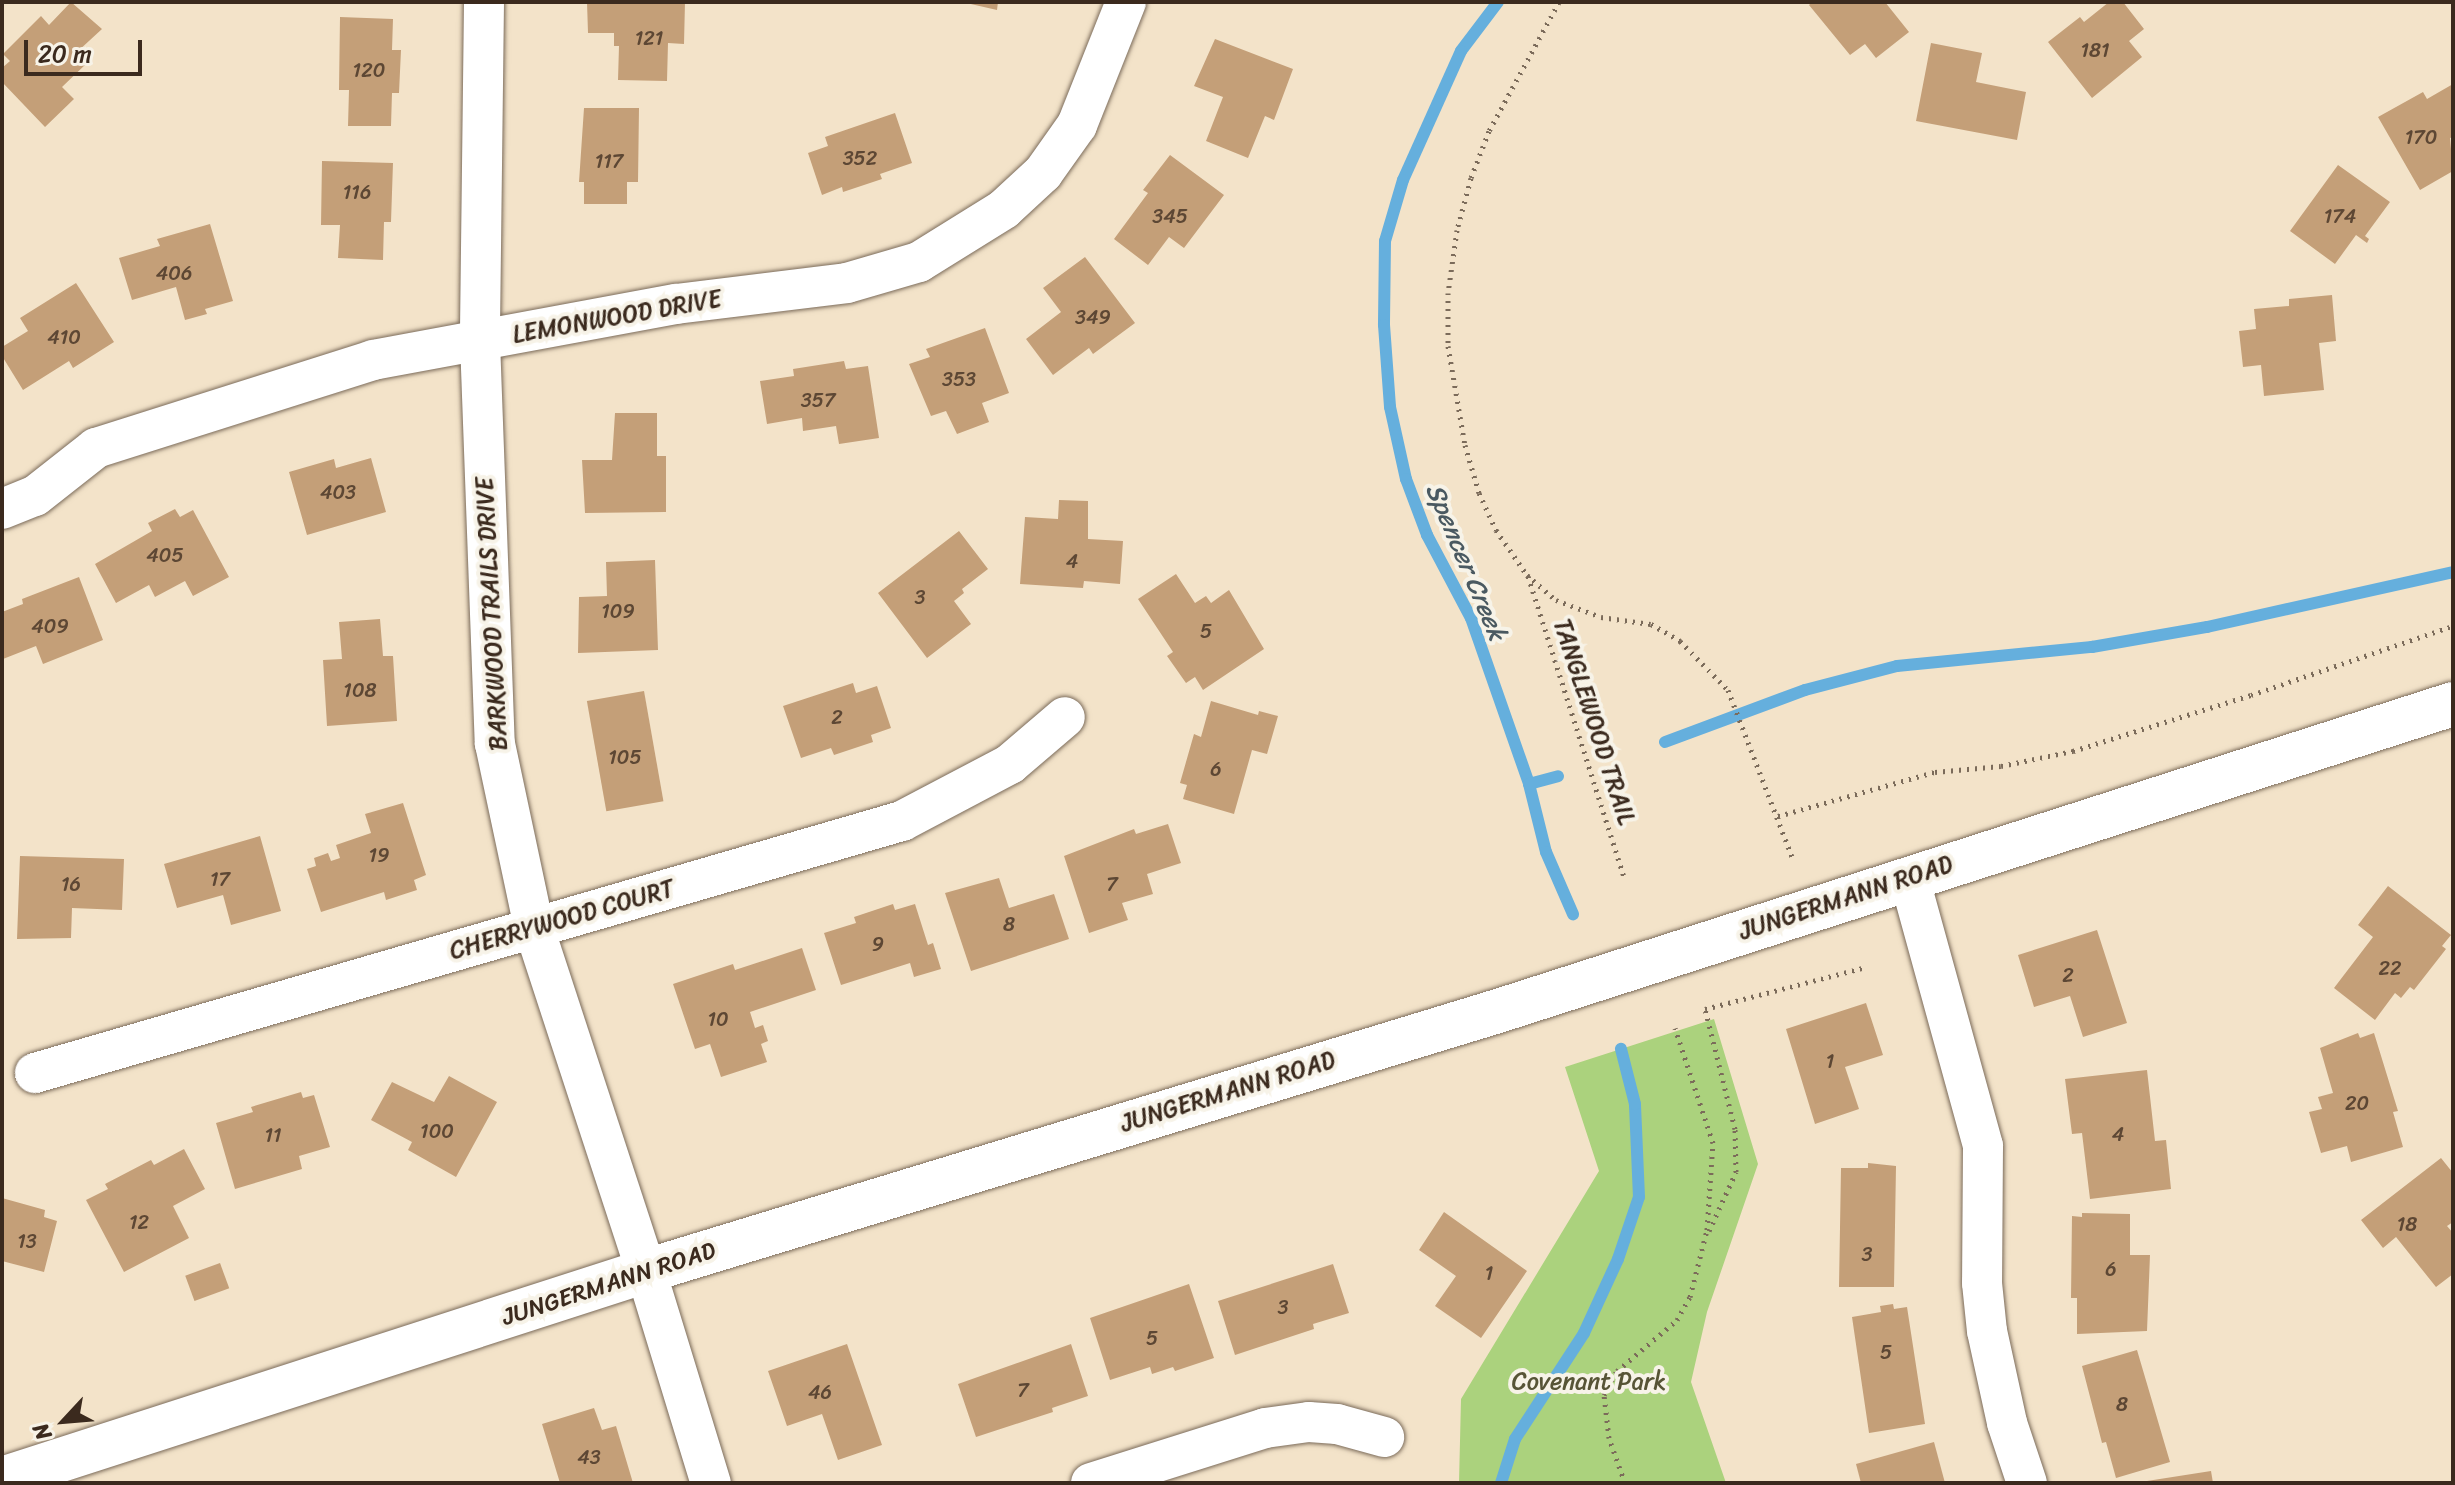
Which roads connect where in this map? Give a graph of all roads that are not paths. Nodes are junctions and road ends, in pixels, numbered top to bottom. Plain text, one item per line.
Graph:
1 (484, 2) edge
2 (1126, 2) edge
3 (480, 341) junction
4 (2, 509) edge
5 (2453, 704) edge
6 (1065, 717) dead end
7 (1909, 877) junction
8 (534, 928) junction
9 (35, 1073) dead end
10 (646, 1271) junction
11 (1384, 1437) dead end
12 (2, 1479) edge
13 (711, 1483) edge
14 (1091, 1483) edge
15 (2027, 1483) edge

1 - 3 street, BARKWOOD TRAILS DRIVE
2 - 3 street, LEMONWOOD DRIVE
3 - 4 street, LEMONWOOD DRIVE
3 - 8 street, BARKWOOD TRAILS DRIVE
5 - 7 main road, JUNGERMANN ROAD
6 - 8 street, CHERRYWOOD COURT
7 - 10 main road, JUNGERMANN ROAD
7 - 15 street
8 - 9 street, CHERRYWOOD COURT
8 - 10 street, BARKWOOD TRAILS DRIVE
10 - 12 main road, JUNGERMANN ROAD
10 - 13 street, BARKWOOD TRAILS DRIVE
11 - 14 street

